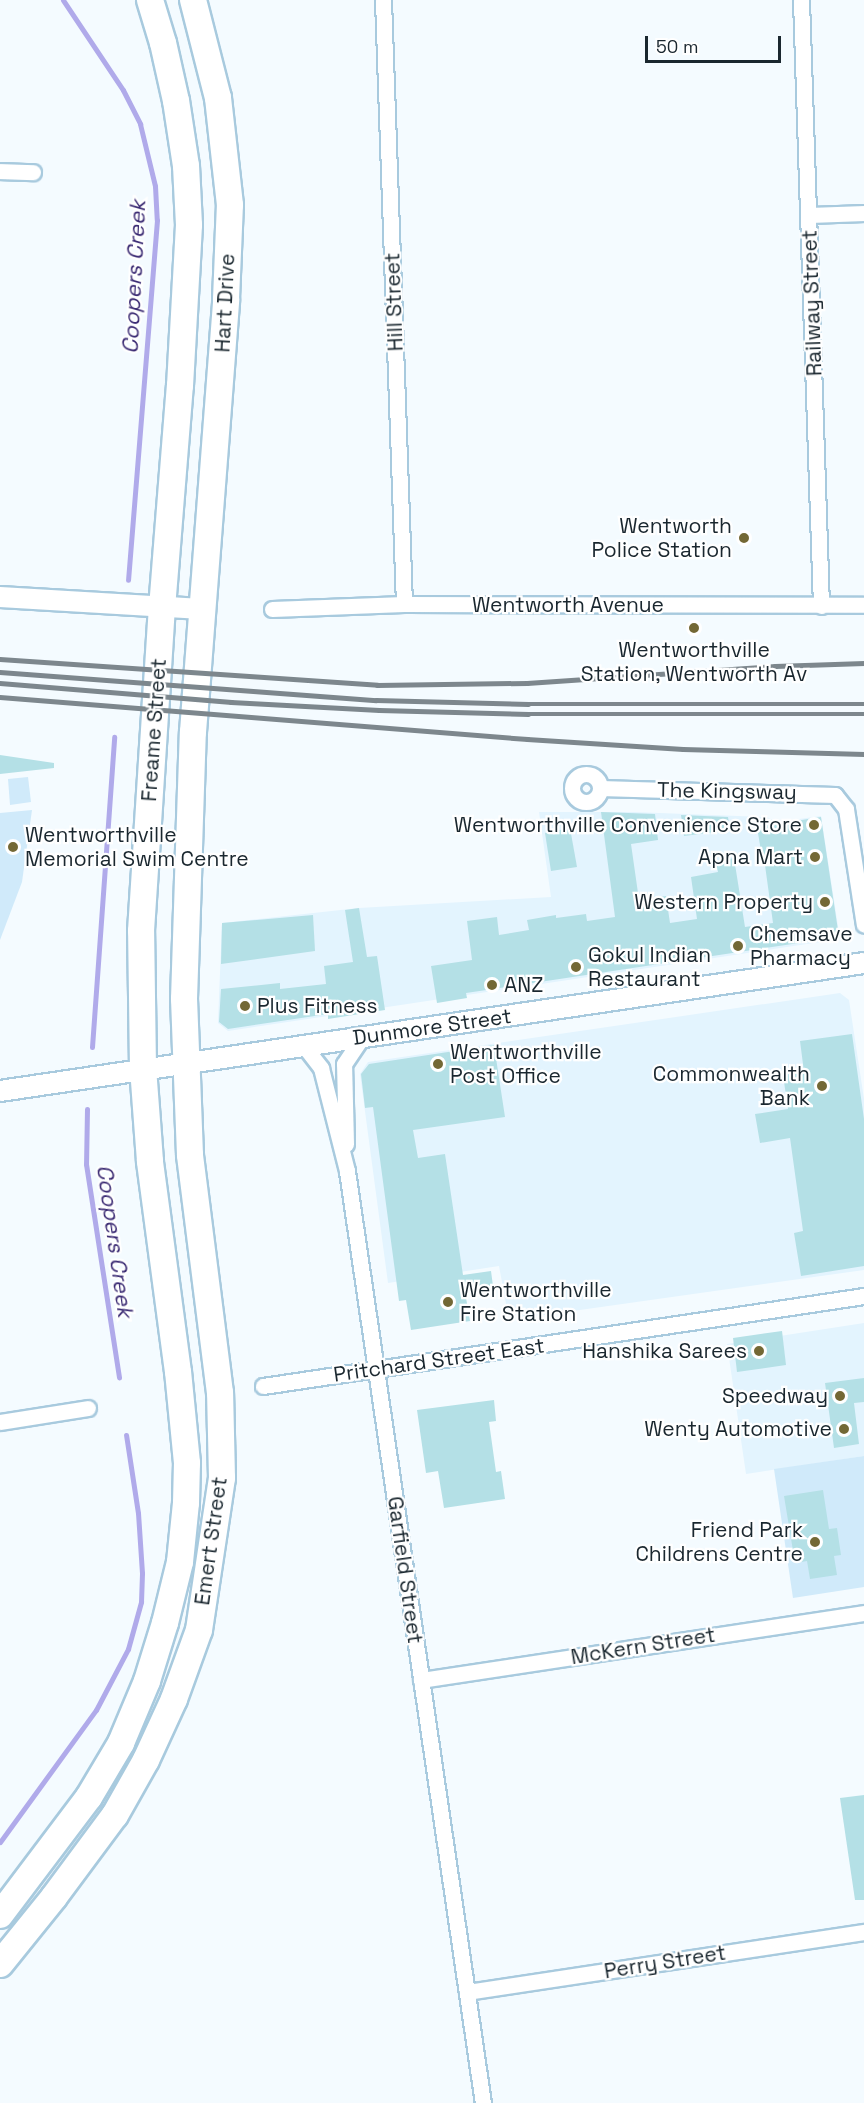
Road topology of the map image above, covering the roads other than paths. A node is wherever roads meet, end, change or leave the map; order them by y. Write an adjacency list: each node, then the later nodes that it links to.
1 (150, 0): 13 (highway, Hart Drive)
2 (193, 0): 14 (highway, Hart Drive)
3 (383, 0): 10 (street, Hill Street)
4 (801, 0): 8 (street, Railway Street)
5 (0, 171): 6 (street)
6 (33, 172)
7 (864, 213): 8 (street)
8 (810, 215): 12 (street, Railway Street)
9 (0, 597): 13 (street)
10 (404, 604): 12 (street, Wentworth Avenue); 15 (street, Wentworth Avenue)
11 (864, 605): 12 (street, Wentworth Avenue)
12 (821, 606)
13 (162, 608): 14 (street); 22 (highway, Freame Street)
14 (202, 609): 21 (highway, Freame Street)
15 (272, 609)
16 (600, 788): 17 (street, The Kingsway)
17 (864, 924)
18 (864, 963): 19 (street, Dunmore Street)
19 (363, 1036): 20 (street, Dunmore Street); 24 (street)
20 (304, 1046): 21 (street, Dunmore Street); 24 (street, Garfield Street)
21 (186, 1063): 22 (street, Dunmore Street); 34 (highway, Emert Street)
22 (143, 1068): 23 (street, Dunmore Street); 32 (highway, Emert Street)
23 (0, 1091)
24 (347, 1171): 26 (street, Garfield Street)
25 (864, 1296): 26 (street, Pritchard Street East)
26 (376, 1369): 27 (street, Pritchard Street East); 31 (street, Garfield Street)
27 (262, 1386)
28 (88, 1408): 29 (street)
29 (0, 1422)
30 (864, 1613): 31 (street, McKern Street)
31 (422, 1680): 35 (street, Garfield Street)
32 (0, 1915)
33 (864, 1932): 35 (street, Perry Street)
34 (0, 1964)
35 (467, 1992): 36 (street, Garfield Street)
36 (483, 2103)

